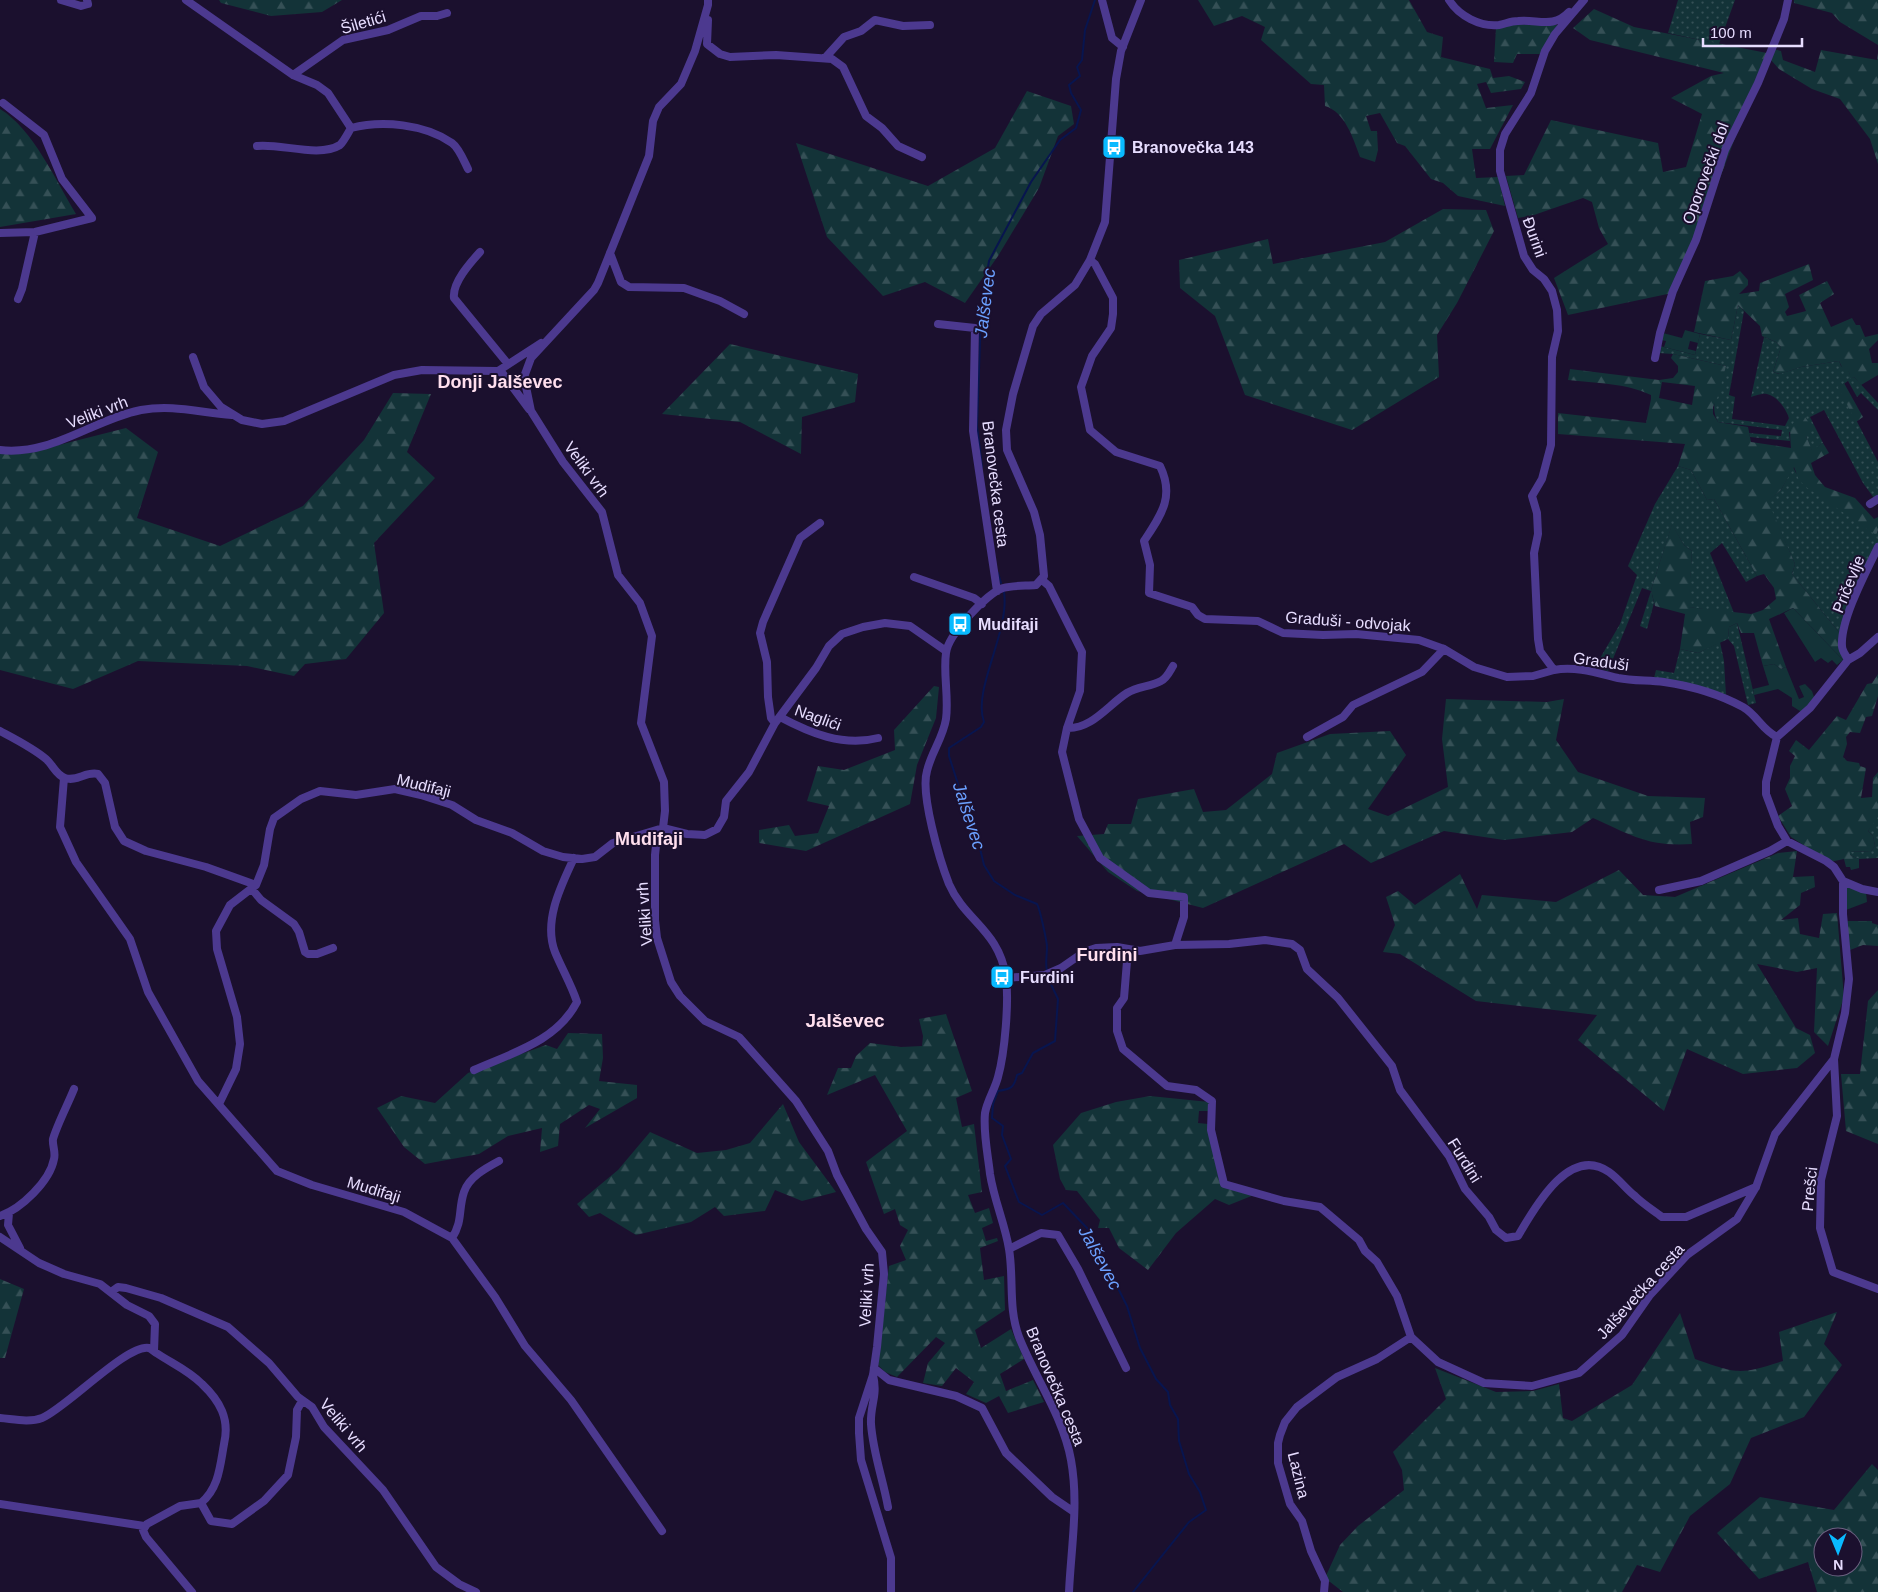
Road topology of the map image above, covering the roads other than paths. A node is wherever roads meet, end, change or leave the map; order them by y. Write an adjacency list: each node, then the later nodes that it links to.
1 (62, 0): 2 (street)
2 (87, 0)
3 (186, 0): 15 (street)
4 (1102, 0): 13 (street)
5 (1141, 0): 13 (street, Branovečka cesta)
6 (1449, 0): 7 (street)
7 (1578, 0)
8 (1584, 0): 37 (street, Đurini)
9 (1788, 0): 31 (street, Oporovečki dol)
10 (708, 3): 14 (street); 24 (street, Veliki vrh)
11 (447, 13): 15 (street, Šiletići)
12 (930, 25): 14 (street)
13 (1123, 47): 25 (street, Branovečka cesta)
14 (825, 58): 19 (street)
15 (293, 75): 17 (street)
16 (3, 104): 21 (street)
17 (351, 128): 18 (street); 20 (street)
18 (257, 146)
19 (922, 157)
20 (468, 169)
21 (36, 232): 22 (street); 26 (street)
22 (0, 233)
23 (480, 252): 32 (street)
24 (610, 253): 27 (street); 29 (street, Veliki vrh)
25 (1090, 260): 43 (street, Branovečka cesta); 47 (street, Graduši - odvojak)
26 (18, 299)
27 (744, 314)
28 (938, 324): 44 (street, Branovečka cesta)
29 (552, 336): 32 (street, Veliki vrh); 34 (street, Veliki vrh)
30 (193, 357): 35 (street, Veliki vrh)
31 (1655, 358)
32 (508, 364): 33 (street, Veliki vrh)
33 (498, 371): 34 (street, Veliki vrh); 35 (street, Veliki vrh)
34 (531, 412): 59 (street, Veliki vrh)
35 (235, 416): 36 (street, Veliki vrh)
36 (0, 450)
37 (1532, 496): 51 (street, Graduši)
38 (1878, 499): 39 (street)
39 (1870, 504)
40 (820, 523): 52 (street)
41 (1878, 547): 49 (street, Pričevlje)
42 (914, 577): 45 (street)
43 (1042, 580): 44 (street); 53 (street)
44 (1001, 589): 45 (street, Branovečka cesta)
45 (982, 604): 48 (street, Branovečka cesta)
46 (1878, 637): 49 (street)
47 (1444, 649): 51 (street, Graduši - odvojak); 55 (street)
48 (946, 651): 52 (street); 69 (street, Branovečka cesta)
49 (1848, 660): 56 (street)
50 (1173, 666): 53 (street)
51 (1554, 670): 56 (street, Graduši)
52 (778, 720): 57 (street, Naglići); 59 (street)
53 (1067, 728): 66 (street)
54 (0, 731): 58 (street)
55 (1307, 737)
56 (1777, 737): 60 (street)
57 (878, 738)
58 (64, 778): 63 (street); 73 (street, Mudifaji)
59 (663, 828): 61 (street, Mudifaji); 87 (street, Veliki vrh)
60 (1787, 840): 62 (street); 64 (street)
61 (574, 858): 63 (street, Mudifaji); 71 (street)
62 (1843, 881): 65 (street); 70 (street, Jalševečka cesta)
63 (253, 886): 67 (street); 73 (street)
64 (1659, 890)
65 (1878, 892)
66 (1174, 945): 68 (street, Furdini); 75 (street, Furdini)
67 (333, 948)
68 (1128, 949): 69 (street, Furdini); 84 (street, Jalševečka cesta)
69 (1006, 978): 81 (street, Branovečka cesta)
70 (1834, 1059): 75 (street, Jalševečka cesta); 82 (street, Prešci)
71 (474, 1070)
72 (74, 1089): 76 (street)
73 (219, 1104): 79 (street, Mudifaji)
74 (499, 1161): 79 (street)
75 (1756, 1188): 84 (street, Jalševečka cesta)
76 (9, 1213): 77 (street); 80 (street)
77 (0, 1216)
78 (0, 1237): 80 (street)
79 (452, 1238): 95 (street)
80 (20, 1249): 83 (street)
81 (1009, 1249): 86 (street); 93 (street, Branovečka cesta)
82 (1878, 1289)
83 (112, 1292): 85 (street); 88 (street, Veliki vrh)
84 (1411, 1337): 100 (street, Lazina)
85 (154, 1351): 89 (street); 90 (street)
86 (1126, 1368)
87 (874, 1371): 92 (street, Veliki vrh); 93 (street); 98 (street, Veliki vrh)
88 (302, 1401): 90 (street); 97 (street, Veliki vrh)
89 (0, 1418)
90 (201, 1503): 94 (street)
91 (0, 1504): 94 (street)
92 (888, 1507)
93 (1074, 1512): 99 (street, Branovečka cesta)
94 (144, 1526): 96 (street)
95 (662, 1531)
96 (192, 1592)
97 (476, 1592)
98 (891, 1592)
99 (1069, 1592)
100 (1324, 1592)

